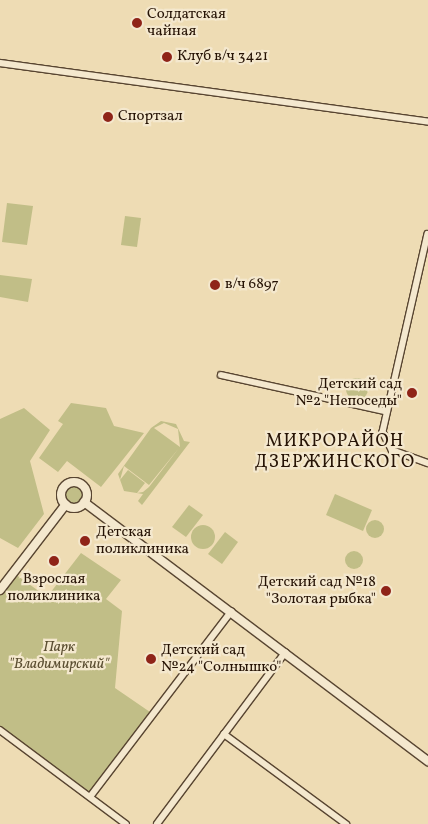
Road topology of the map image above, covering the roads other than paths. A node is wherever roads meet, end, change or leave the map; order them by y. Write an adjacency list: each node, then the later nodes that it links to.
1 (0, 63): 2 (street)
2 (428, 122)
3 (428, 234): 5 (street)
4 (221, 375): 5 (street)
5 (385, 411): 6 (street)
6 (428, 463)
7 (84, 502): 8 (street); 8 (street); 10 (street)
8 (66, 504): 9 (street)
9 (0, 590)
10 (231, 612): 11 (street); 15 (street)
11 (285, 653): 13 (street); 14 (street)
12 (0, 730): 15 (street)
13 (224, 734): 17 (street); 18 (street)
14 (428, 762)
15 (90, 797): 16 (street)
16 (126, 824)
17 (157, 824)
18 (346, 824)

